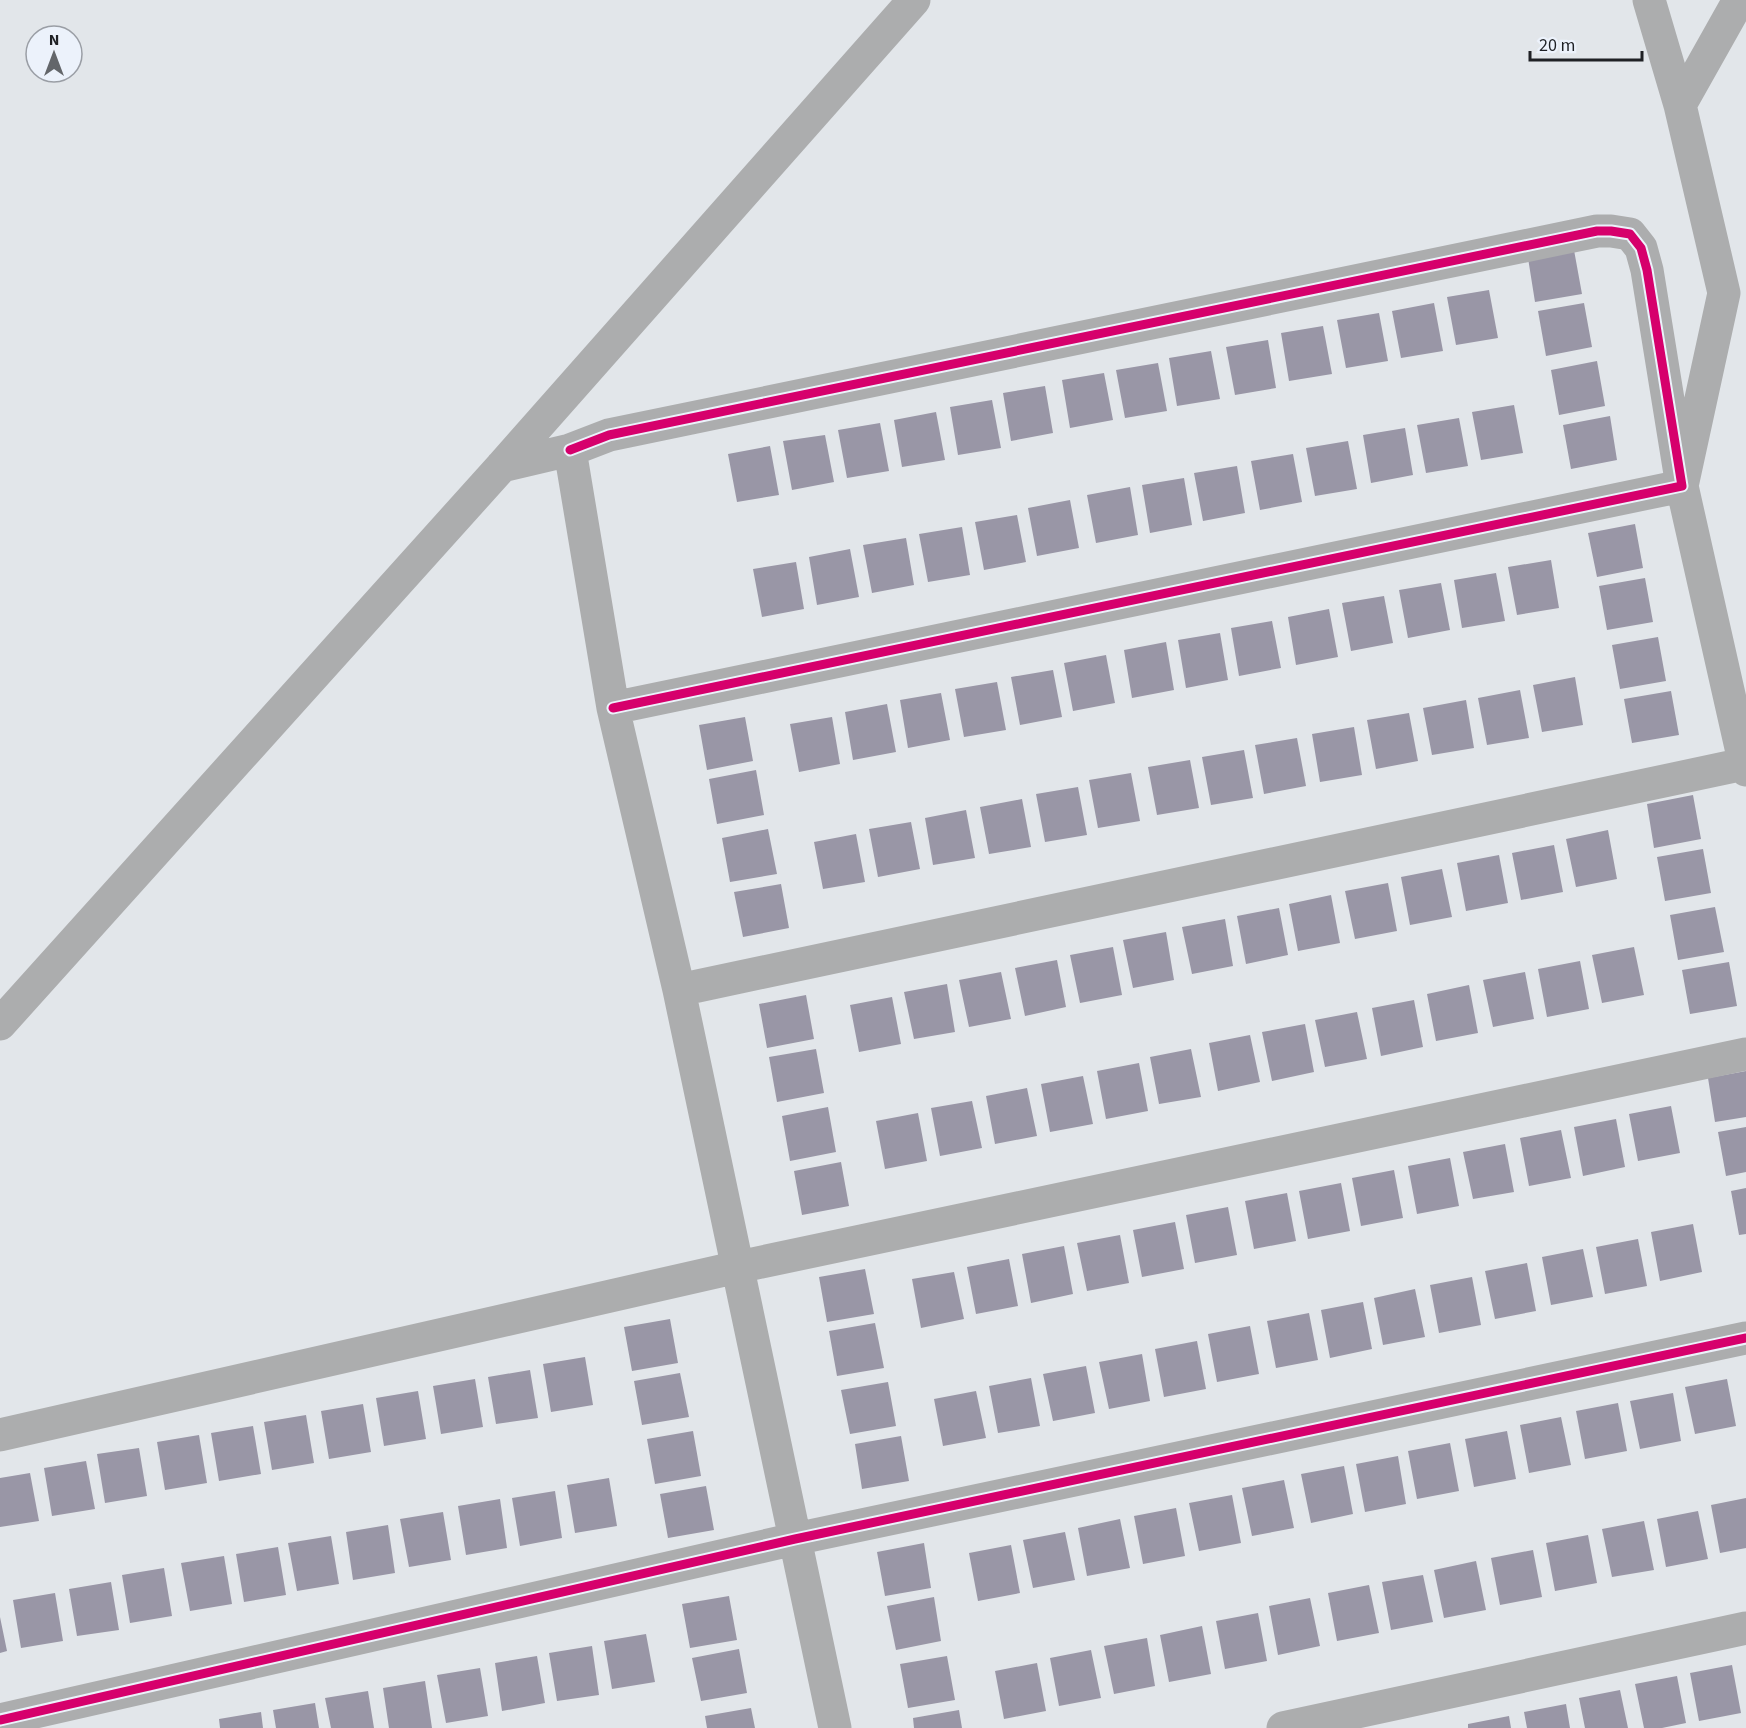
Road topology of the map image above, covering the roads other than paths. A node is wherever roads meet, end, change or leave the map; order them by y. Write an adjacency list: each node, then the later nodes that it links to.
1 (914, 0): 6 (street)
2 (1649, 0): 4 (street)
3 (1739, 0): 4 (street)
4 (1680, 105): 7 (street)
5 (570, 450): 6 (street); 7 (street); 8 (street)
6 (502, 466): 11 (street)
7 (1682, 486): 8 (street); 9 (street)
8 (613, 708): 10 (street)
9 (1745, 767): 10 (street)
10 (679, 990): 13 (street)
11 (0, 1024)
12 (1746, 1054): 13 (street)
13 (738, 1267): 15 (street); 16 (street)
14 (1746, 1338): 16 (street)
15 (0, 1435)
16 (795, 1539): 18 (street); 19 (street)
17 (1746, 1628): 20 (street)
18 (0, 1720)
19 (835, 1728)
20 (1283, 1728)

